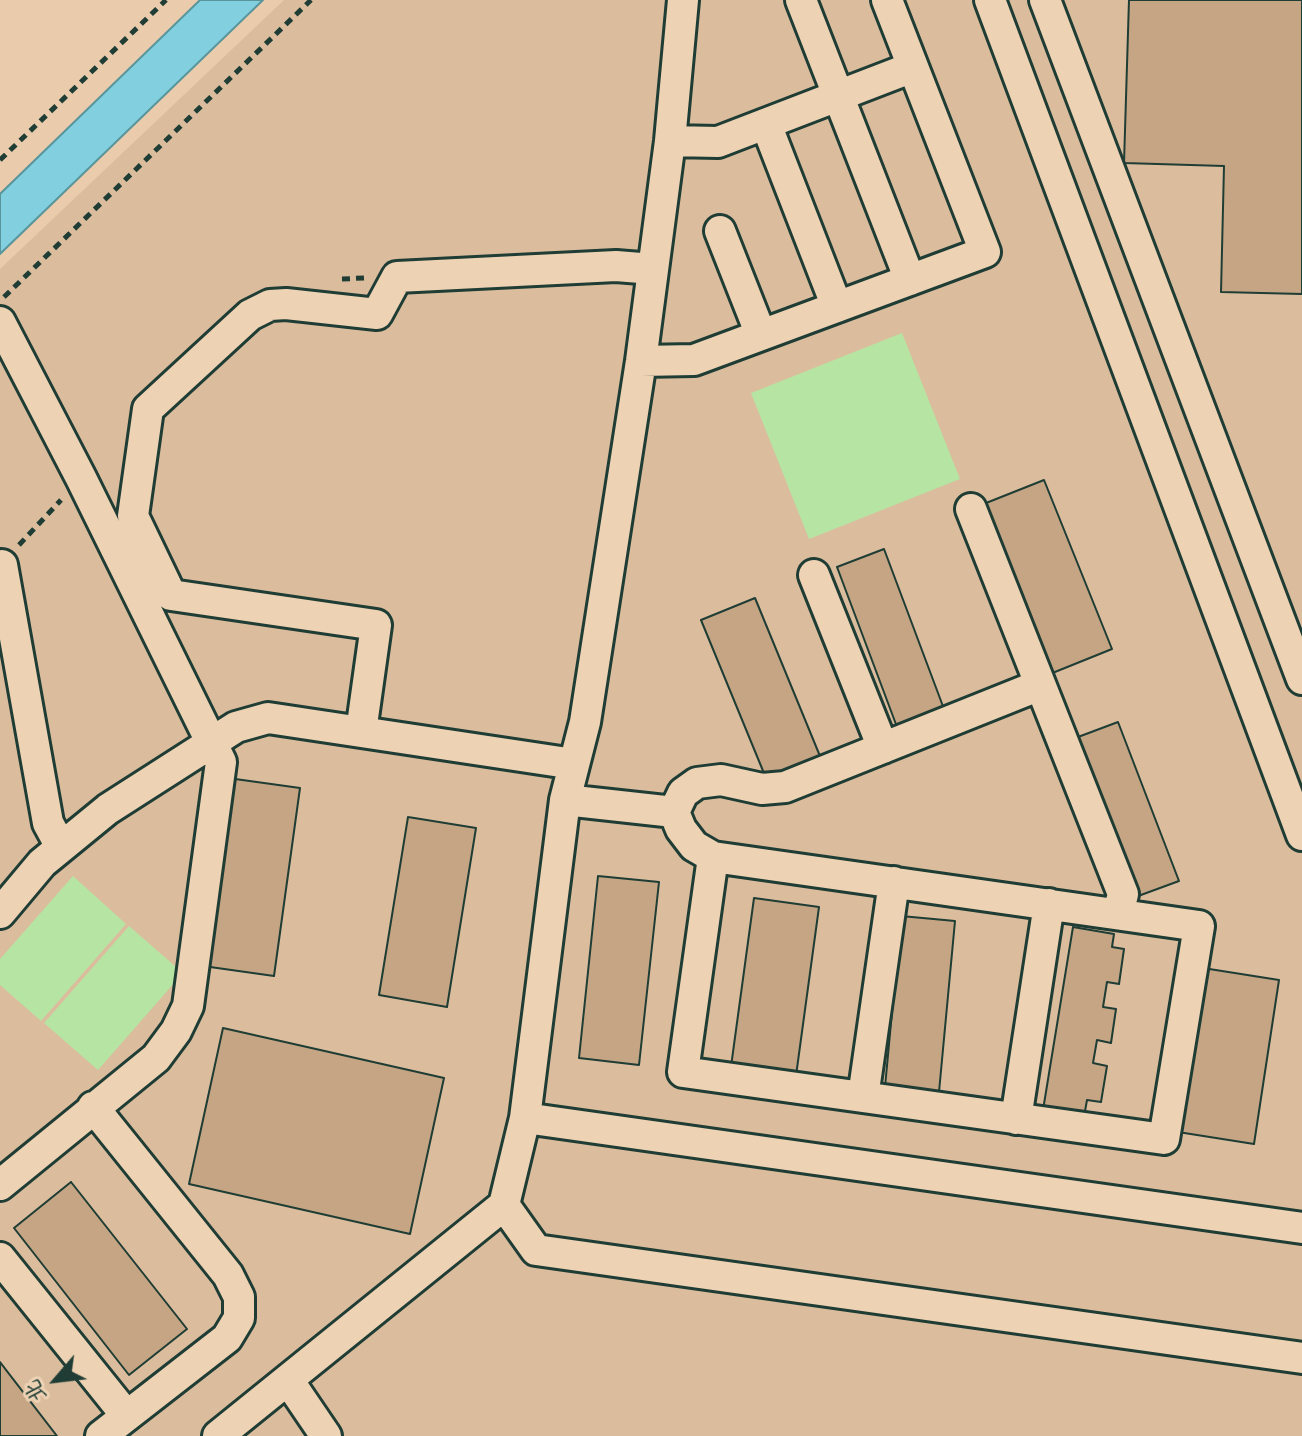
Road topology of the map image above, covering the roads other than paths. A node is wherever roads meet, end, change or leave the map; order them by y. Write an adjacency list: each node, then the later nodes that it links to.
1 (683, 0): 9 (street)
2 (801, 0): 7 (street)
3 (887, 0): 6 (street)
4 (990, 0): 28 (street)
5 (1045, 0): 20 (street)
6 (913, 67): 7 (street); 12 (street)
7 (839, 96): 8 (street); 12 (street)
8 (766, 124): 9 (street); 13 (street)
9 (670, 141): 11 (street)
10 (720, 231): 15 (street)
11 (653, 269): 16 (street); 22 (street)
12 (910, 280): 13 (street)
13 (837, 307): 15 (street)
14 (0, 322): 23 (street)
15 (761, 335): 16 (street)
16 (641, 361): 25 (street)
17 (971, 509): 21 (street)
18 (2, 565): 29 (street)
19 (814, 575): 24 (street)
20 (1302, 679)
21 (1040, 685): 24 (street); 34 (street)
22 (361, 732): 23 (street); 25 (street)
23 (213, 742): 29 (street); 36 (street)
24 (883, 748): 27 (street)
25 (574, 764): 26 (street)
26 (565, 800): 27 (street); 37 (street)
27 (674, 812): 30 (street)
28 (1302, 835)
29 (61, 847): 33 (street)
30 (713, 857): 31 (street); 35 (street)
31 (894, 882): 32 (street); 35 (street)
32 (1049, 904): 34 (street); 38 (street)
33 (0, 913)
34 (1118, 914): 38 (street)
35 (863, 1097): 38 (street)
36 (93, 1107): 39 (street); 45 (street)
37 (525, 1118): 40 (street); 41 (street)
38 (1016, 1119)
39 (0, 1185)
40 (504, 1205): 43 (street); 44 (street)
41 (1302, 1228)
42 (0, 1258): 45 (street)
43 (1302, 1358)
44 (288, 1380): 47 (street); 48 (street)
45 (126, 1415): 46 (street)
46 (101, 1436)
47 (218, 1436)
48 (326, 1436)

